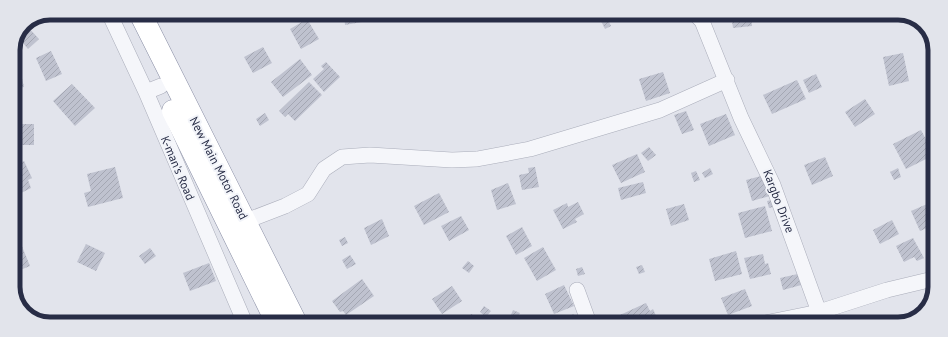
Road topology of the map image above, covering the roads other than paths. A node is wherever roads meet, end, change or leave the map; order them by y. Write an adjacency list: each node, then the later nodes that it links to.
1 (113, 20): 6 (street, K-man's Road)
2 (128, 20): 6 (highway, New Main Motor Road)
3 (143, 20): 7 (highway, New Main Motor Road)
4 (701, 20): 5 (street, Kargbo Drive)
5 (727, 80): 7 (street); 15 (street, Kargbo Drive)
6 (153, 89): 7 (highway, New Main Motor Road); 8 (street, K-man's Road)
7 (237, 223): 8 (street); 12 (highway, New Main Motor Road); 13 (highway, New Main Motor Road)
8 (206, 232): 11 (street, K-man's Road)
9 (928, 280): 16 (street)
10 (576, 290): 14 (street)
11 (243, 317)
12 (275, 317)
13 (292, 317)
14 (587, 317)
15 (823, 317)
16 (825, 317)

